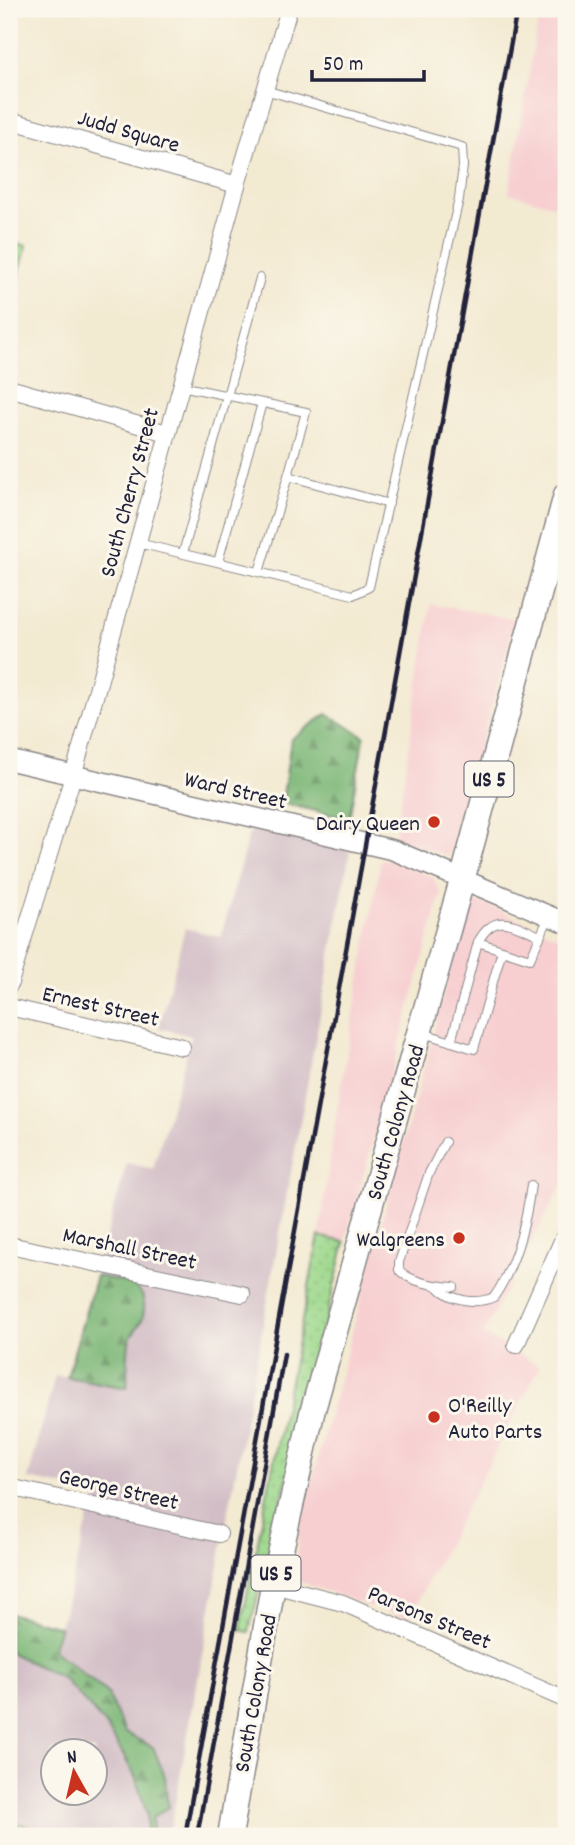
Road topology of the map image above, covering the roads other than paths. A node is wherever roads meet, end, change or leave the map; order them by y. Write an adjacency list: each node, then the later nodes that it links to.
1 (289, 9): 2 (street, South Cherry Street)
2 (265, 90): 4 (street, South Cherry Street); 13 (lane)
3 (9, 120): 4 (street, Judd Square)
4 (237, 185): 6 (street, South Cherry Street)
5 (260, 278): 8 (lane)
6 (181, 386): 8 (lane); 10 (street, South Cherry Street)
7 (9, 388): 10 (street)
8 (226, 395): 9 (lane); 15 (lane)
9 (262, 403): 11 (lane); 16 (lane)
10 (167, 433): 14 (street, South Cherry Street)
11 (288, 476): 13 (lane); 17 (lane)
12 (566, 495): 20 (main road, South Colony Road / US 5)
13 (389, 504): 17 (lane)
14 (138, 543): 15 (lane); 19 (street, South Cherry Street)
15 (183, 554): 16 (lane)
16 (218, 562): 17 (lane)
17 (259, 572)
18 (9, 760): 19 (street, Ward Street)
19 (73, 776): 20 (street, Ward Street); 25 (street, South Cherry Street)
20 (463, 877): 21 (street, Ward Street); 27 (main road, South Colony Road / US 5)
21 (558, 919): 22 (lane)
22 (540, 936): 23 (lane); 24 (lane)
23 (478, 942): 24 (lane); 28 (lane)
24 (502, 950): 28 (lane)
25 (9, 986)
26 (9, 1007): 29 (street, Ernest Street)
27 (420, 1032): 28 (lane); 42 (main road, South Colony Road / US 5)
28 (451, 1042)
29 (182, 1047)
30 (445, 1142): 34 (lane)
31 (531, 1185): 38 (lane)
32 (566, 1232): 39 (street)
33 (9, 1245): 37 (street, Marshall Street)
34 (438, 1286): 35 (lane); 38 (lane)
35 (454, 1287)
36 (471, 1293): 38 (lane)
37 (242, 1294)
38 (485, 1301)
39 (516, 1345)
40 (9, 1487): 41 (street, George Street)
41 (219, 1534)
42 (273, 1585): 43 (street, Parsons Street); 45 (main road, South Colony Road / US 5)
43 (566, 1700)
44 (566, 1831): 46 (street)
45 (230, 1836)
46 (564, 1836)

